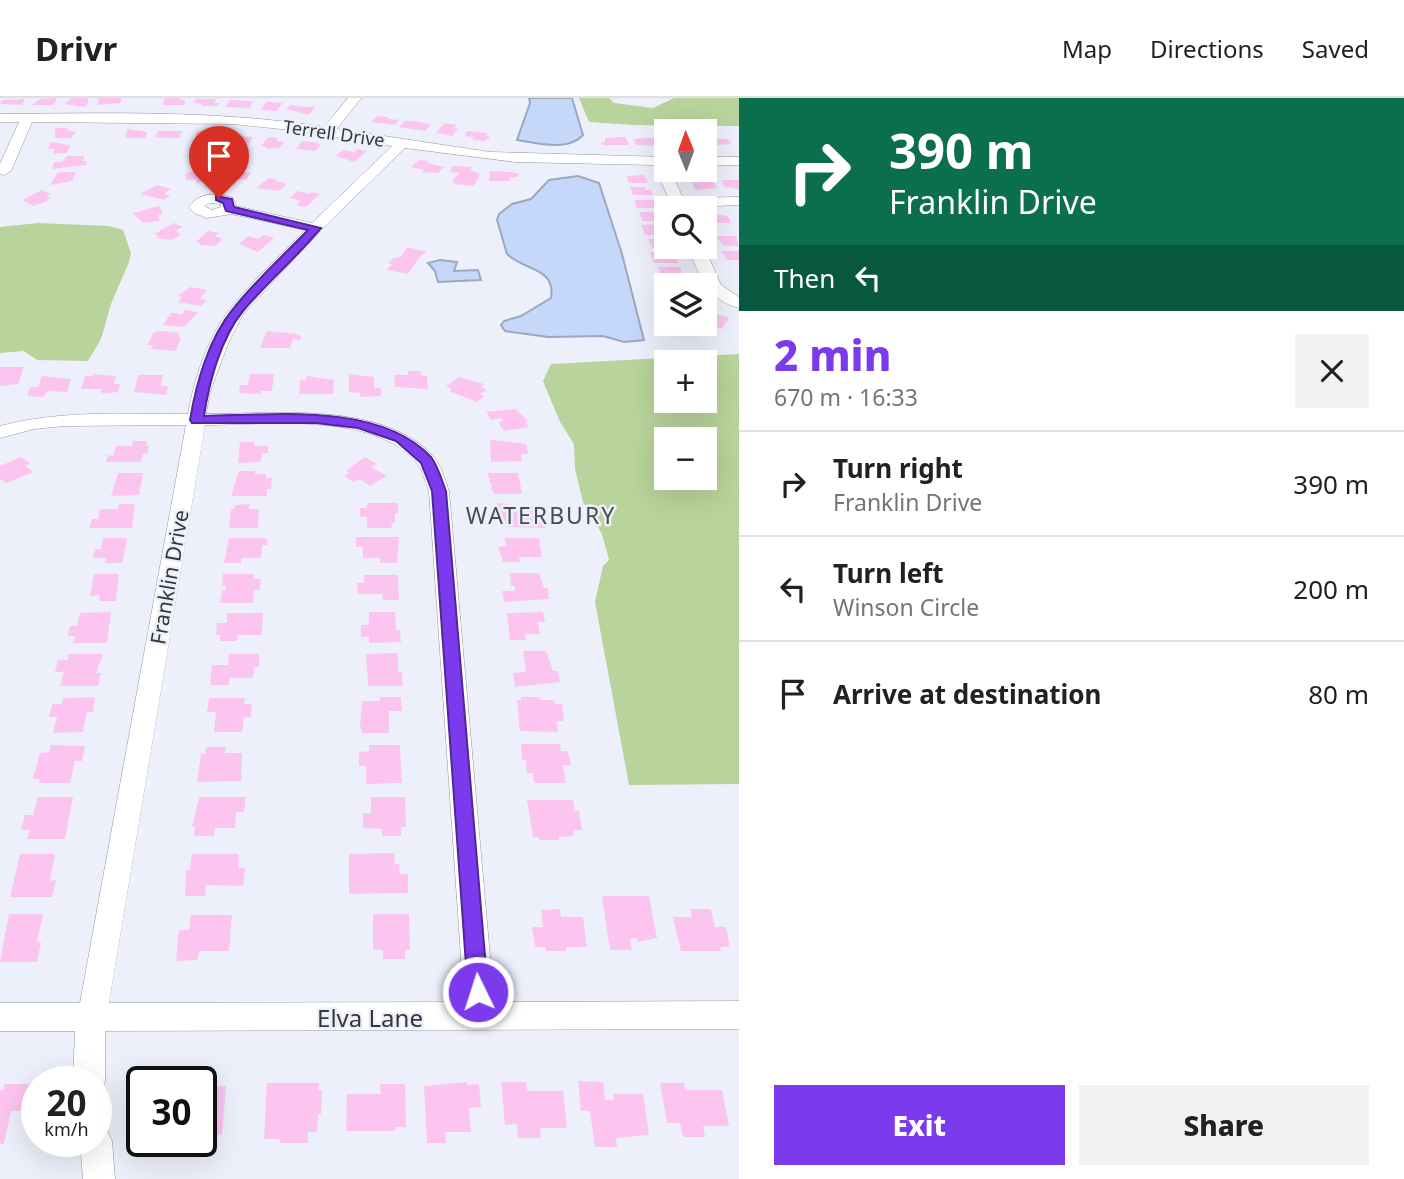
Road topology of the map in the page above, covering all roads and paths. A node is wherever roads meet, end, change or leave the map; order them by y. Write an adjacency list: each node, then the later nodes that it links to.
1 (355, 98): 4 (street)
2 (0, 118): 3 (street, Terrell Drive)
3 (27, 118): 4 (street, Terrell Drive); 9 (street)
4 (328, 131): 5 (street, Terrell Drive)
5 (403, 143): 6 (street, Terrell Drive); 13 (street, Franklin Drive)
6 (654, 161)
7 (718, 161): 8 (street)
8 (739, 161)
9 (1, 176)
10 (739, 201): 11 (street)
11 (717, 202)
12 (229, 209): 13 (street)
13 (315, 228): 16 (street, Franklin Drive)
14 (701, 259): 15 (street)
15 (739, 303)
16 (197, 420): 17 (street); 20 (street, Franklin Drive); 21 (street)
17 (0, 432)
18 (739, 1015): 21 (street, Elva Lane)
19 (0, 1017): 20 (street, Elva Lane)
20 (92, 1017): 21 (street, Elva Lane); 22 (street, Franklin Drive)
21 (480, 1017)
22 (89, 1066)
23 (97, 1157): 24 (street)
24 (99, 1179)

